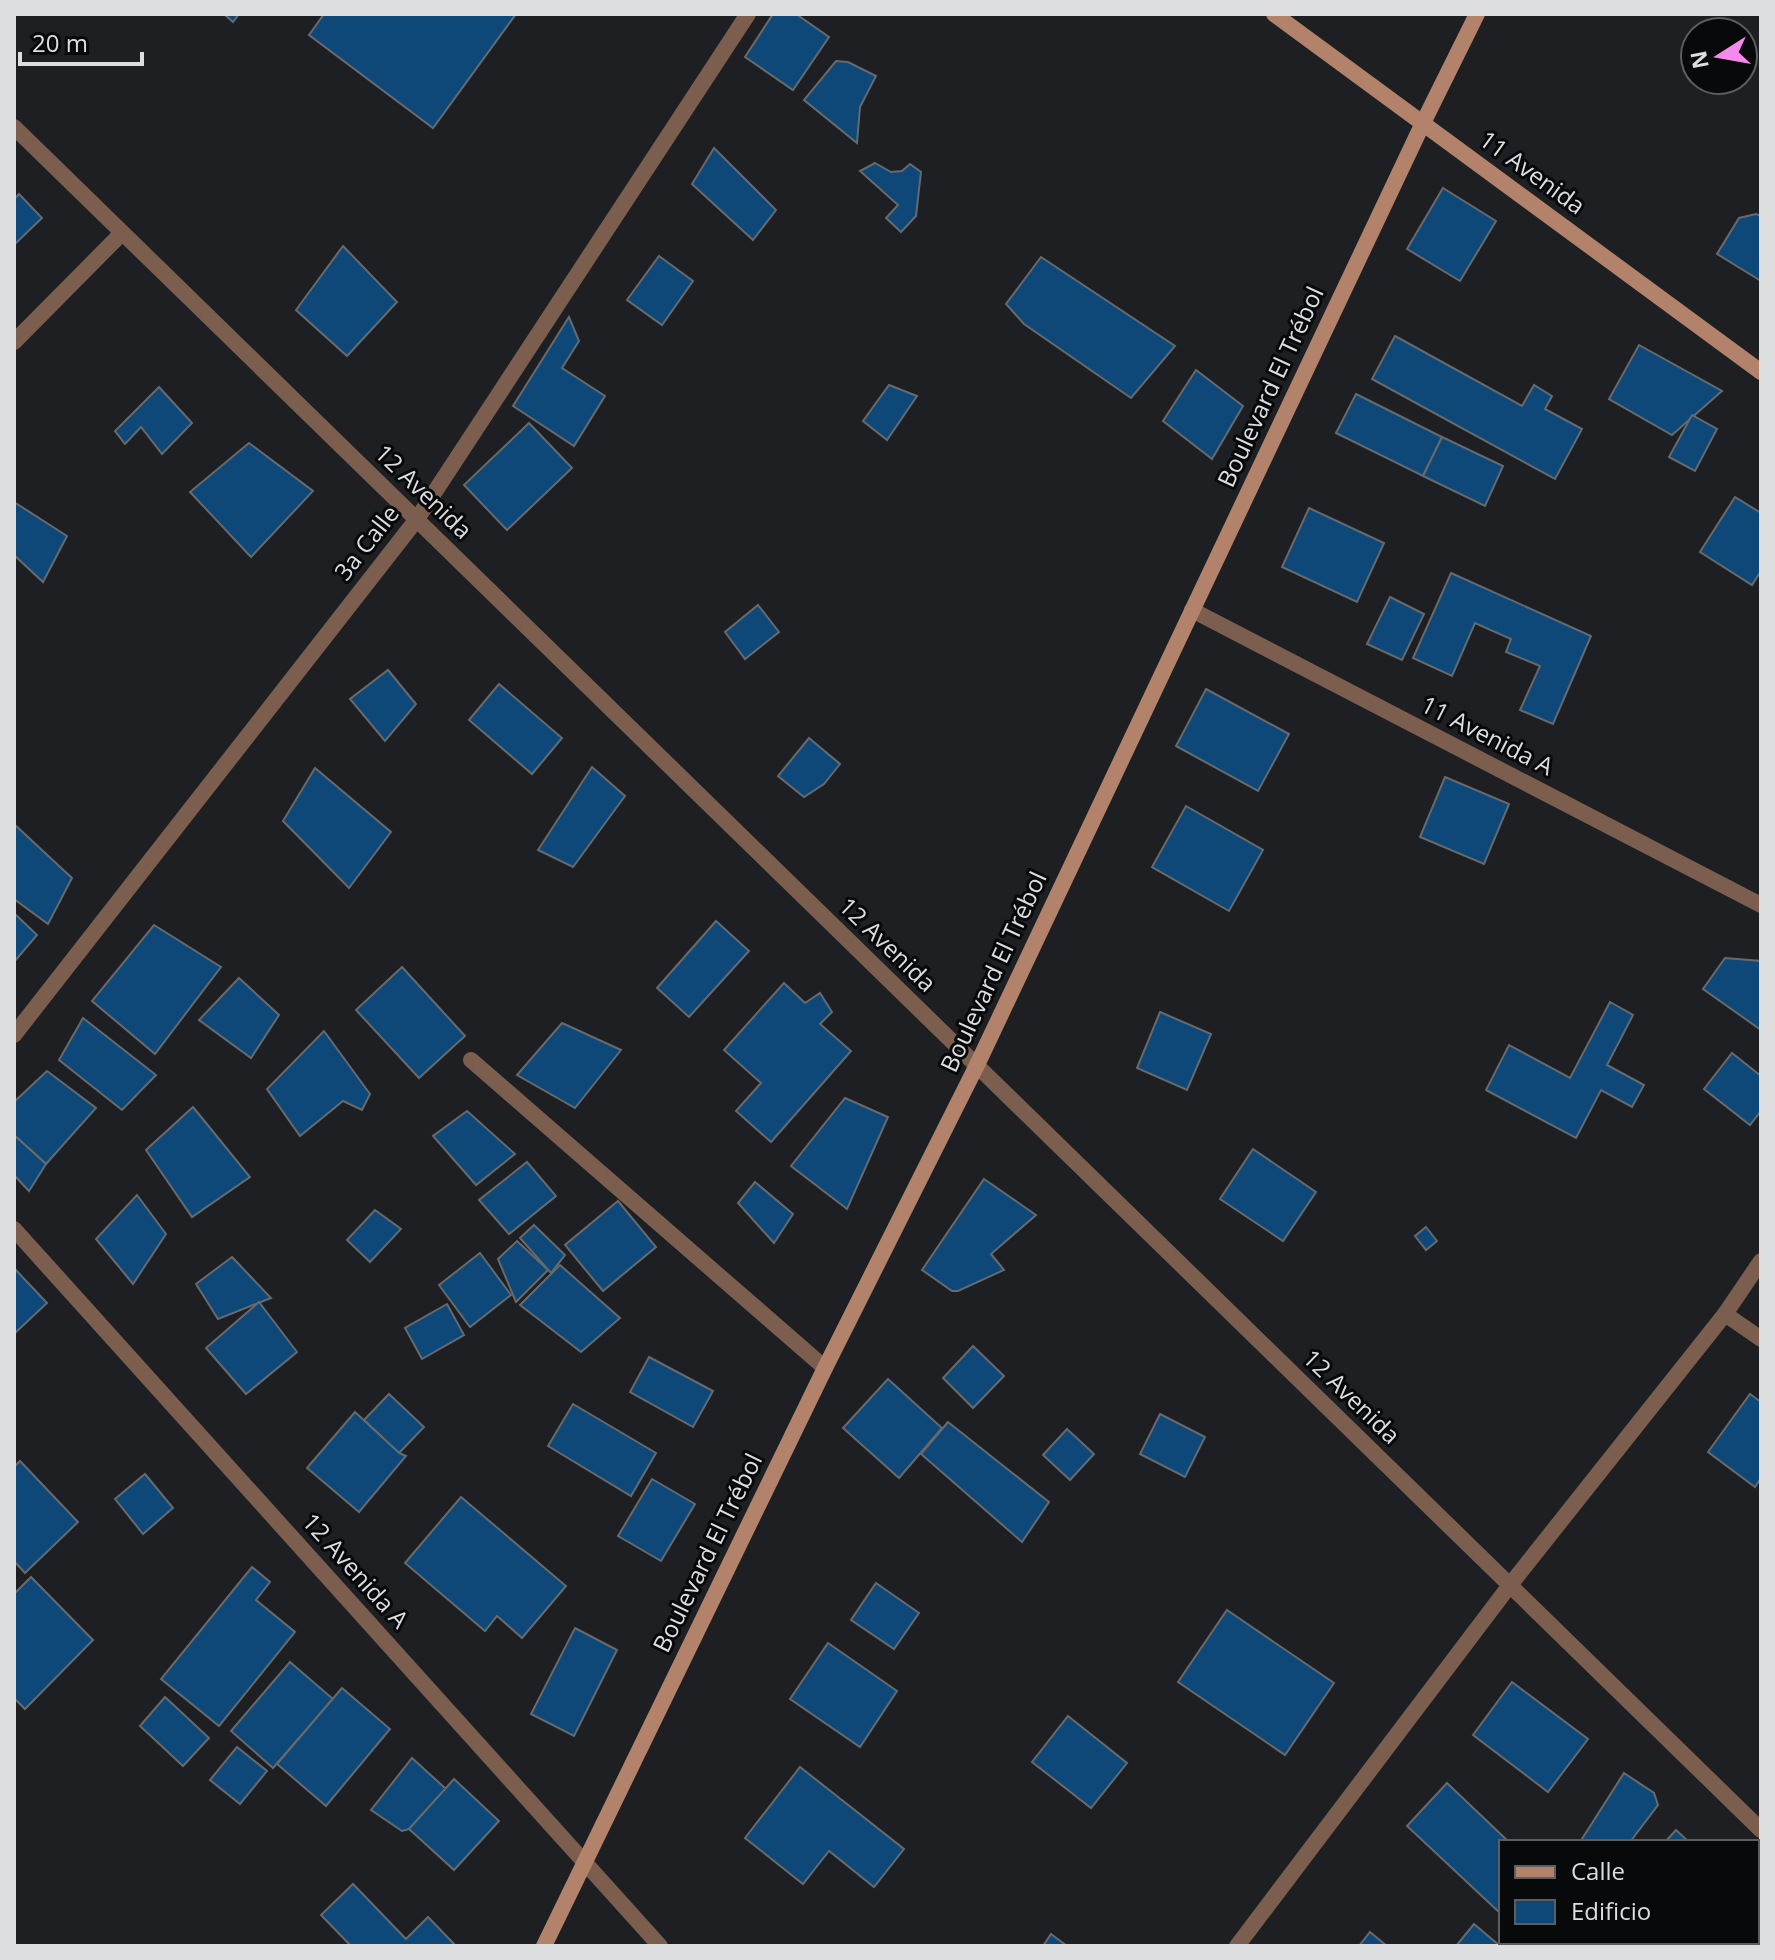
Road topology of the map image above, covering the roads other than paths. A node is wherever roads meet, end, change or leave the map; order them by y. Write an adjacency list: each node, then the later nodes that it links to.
1 (748, 14): 9 (street, 3a Calle)
2 (1274, 14): 4 (main road, 11 Avenida)
3 (1477, 14): 4 (main road, Boulevard El Trébol)
4 (1423, 123): 8 (main road, 11 Avenida); 10 (main road, Boulevard El Trébol)
5 (14, 127): 6 (street, 12 Avenida)
6 (122, 233): 7 (street); 9 (street, 12 Avenida)
7 (14, 342)
8 (1761, 372)
9 (417, 519): 12 (street, 3a Calle); 14 (street, 12 Avenida)
10 (1192, 610): 11 (street, 11 Avenida A); 14 (main road, Boulevard El Trébol)
11 (1761, 905)
12 (14, 1035)
13 (471, 1060): 19 (street)
14 (977, 1065): 19 (main road, Boulevard El Trébol); 20 (street, 12 Avenida)
15 (14, 1229): 22 (street, 12 Avenida A)
16 (1761, 1261): 17 (street)
17 (1725, 1314): 18 (street); 20 (street)
18 (1761, 1339)
19 (825, 1368): 22 (main road, Boulevard El Trébol)
20 (1510, 1585): 21 (street, 12 Avenida); 25 (street)
21 (1761, 1830)
22 (585, 1861): 23 (main road, Boulevard El Trébol); 24 (street, 12 Avenida A)
23 (544, 1946)
24 (660, 1946)
25 (1237, 1946)

